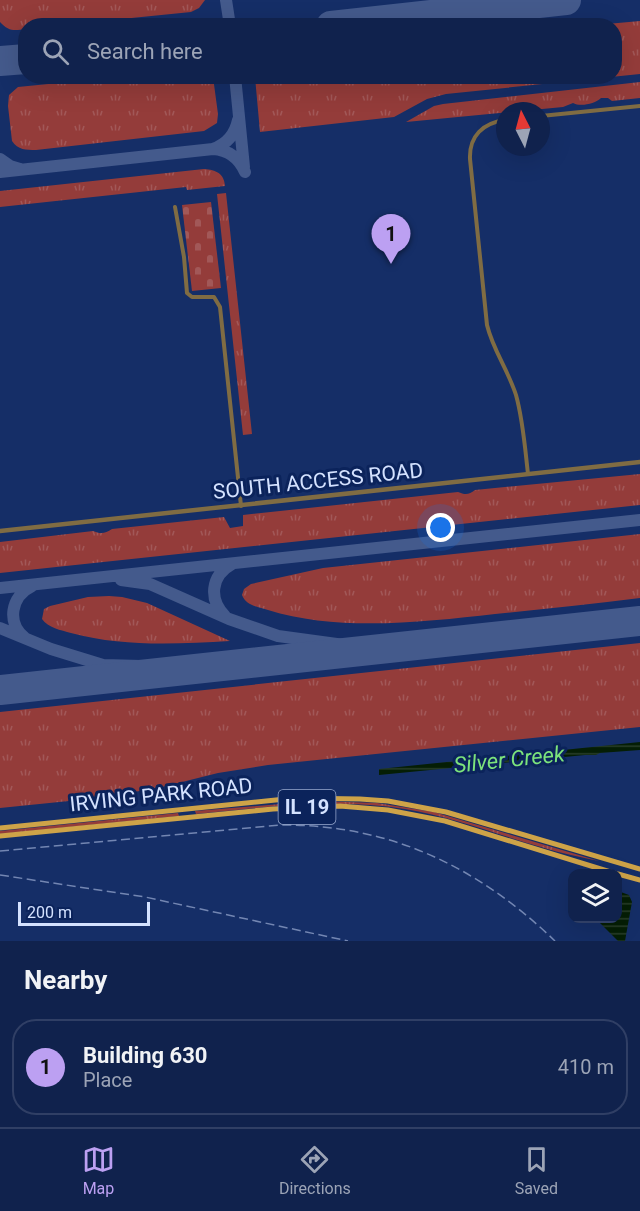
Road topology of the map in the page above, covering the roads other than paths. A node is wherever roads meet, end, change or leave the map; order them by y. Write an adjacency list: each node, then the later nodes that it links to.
1 (640, 106): 2 (street)
2 (550, 115)
3 (496, 122): 6 (street)
4 (175, 207): 7 (street)
5 (640, 462): 6 (street, SOUTH ACCESS ROAD)
6 (528, 474): 7 (street, SOUTH ACCESS ROAD)
7 (241, 506): 8 (street, SOUTH ACCESS ROAD)
8 (0, 531)
9 (0, 828): 12 (main road, IRVING PARK ROAD / IL 19)
10 (0, 836): 11 (main road, IRVING PARK ROAD / IL 19)
11 (601, 869)
12 (640, 869)
13 (622, 875): 14 (main road, IRVING PARK ROAD / IL 19)
14 (640, 880)

